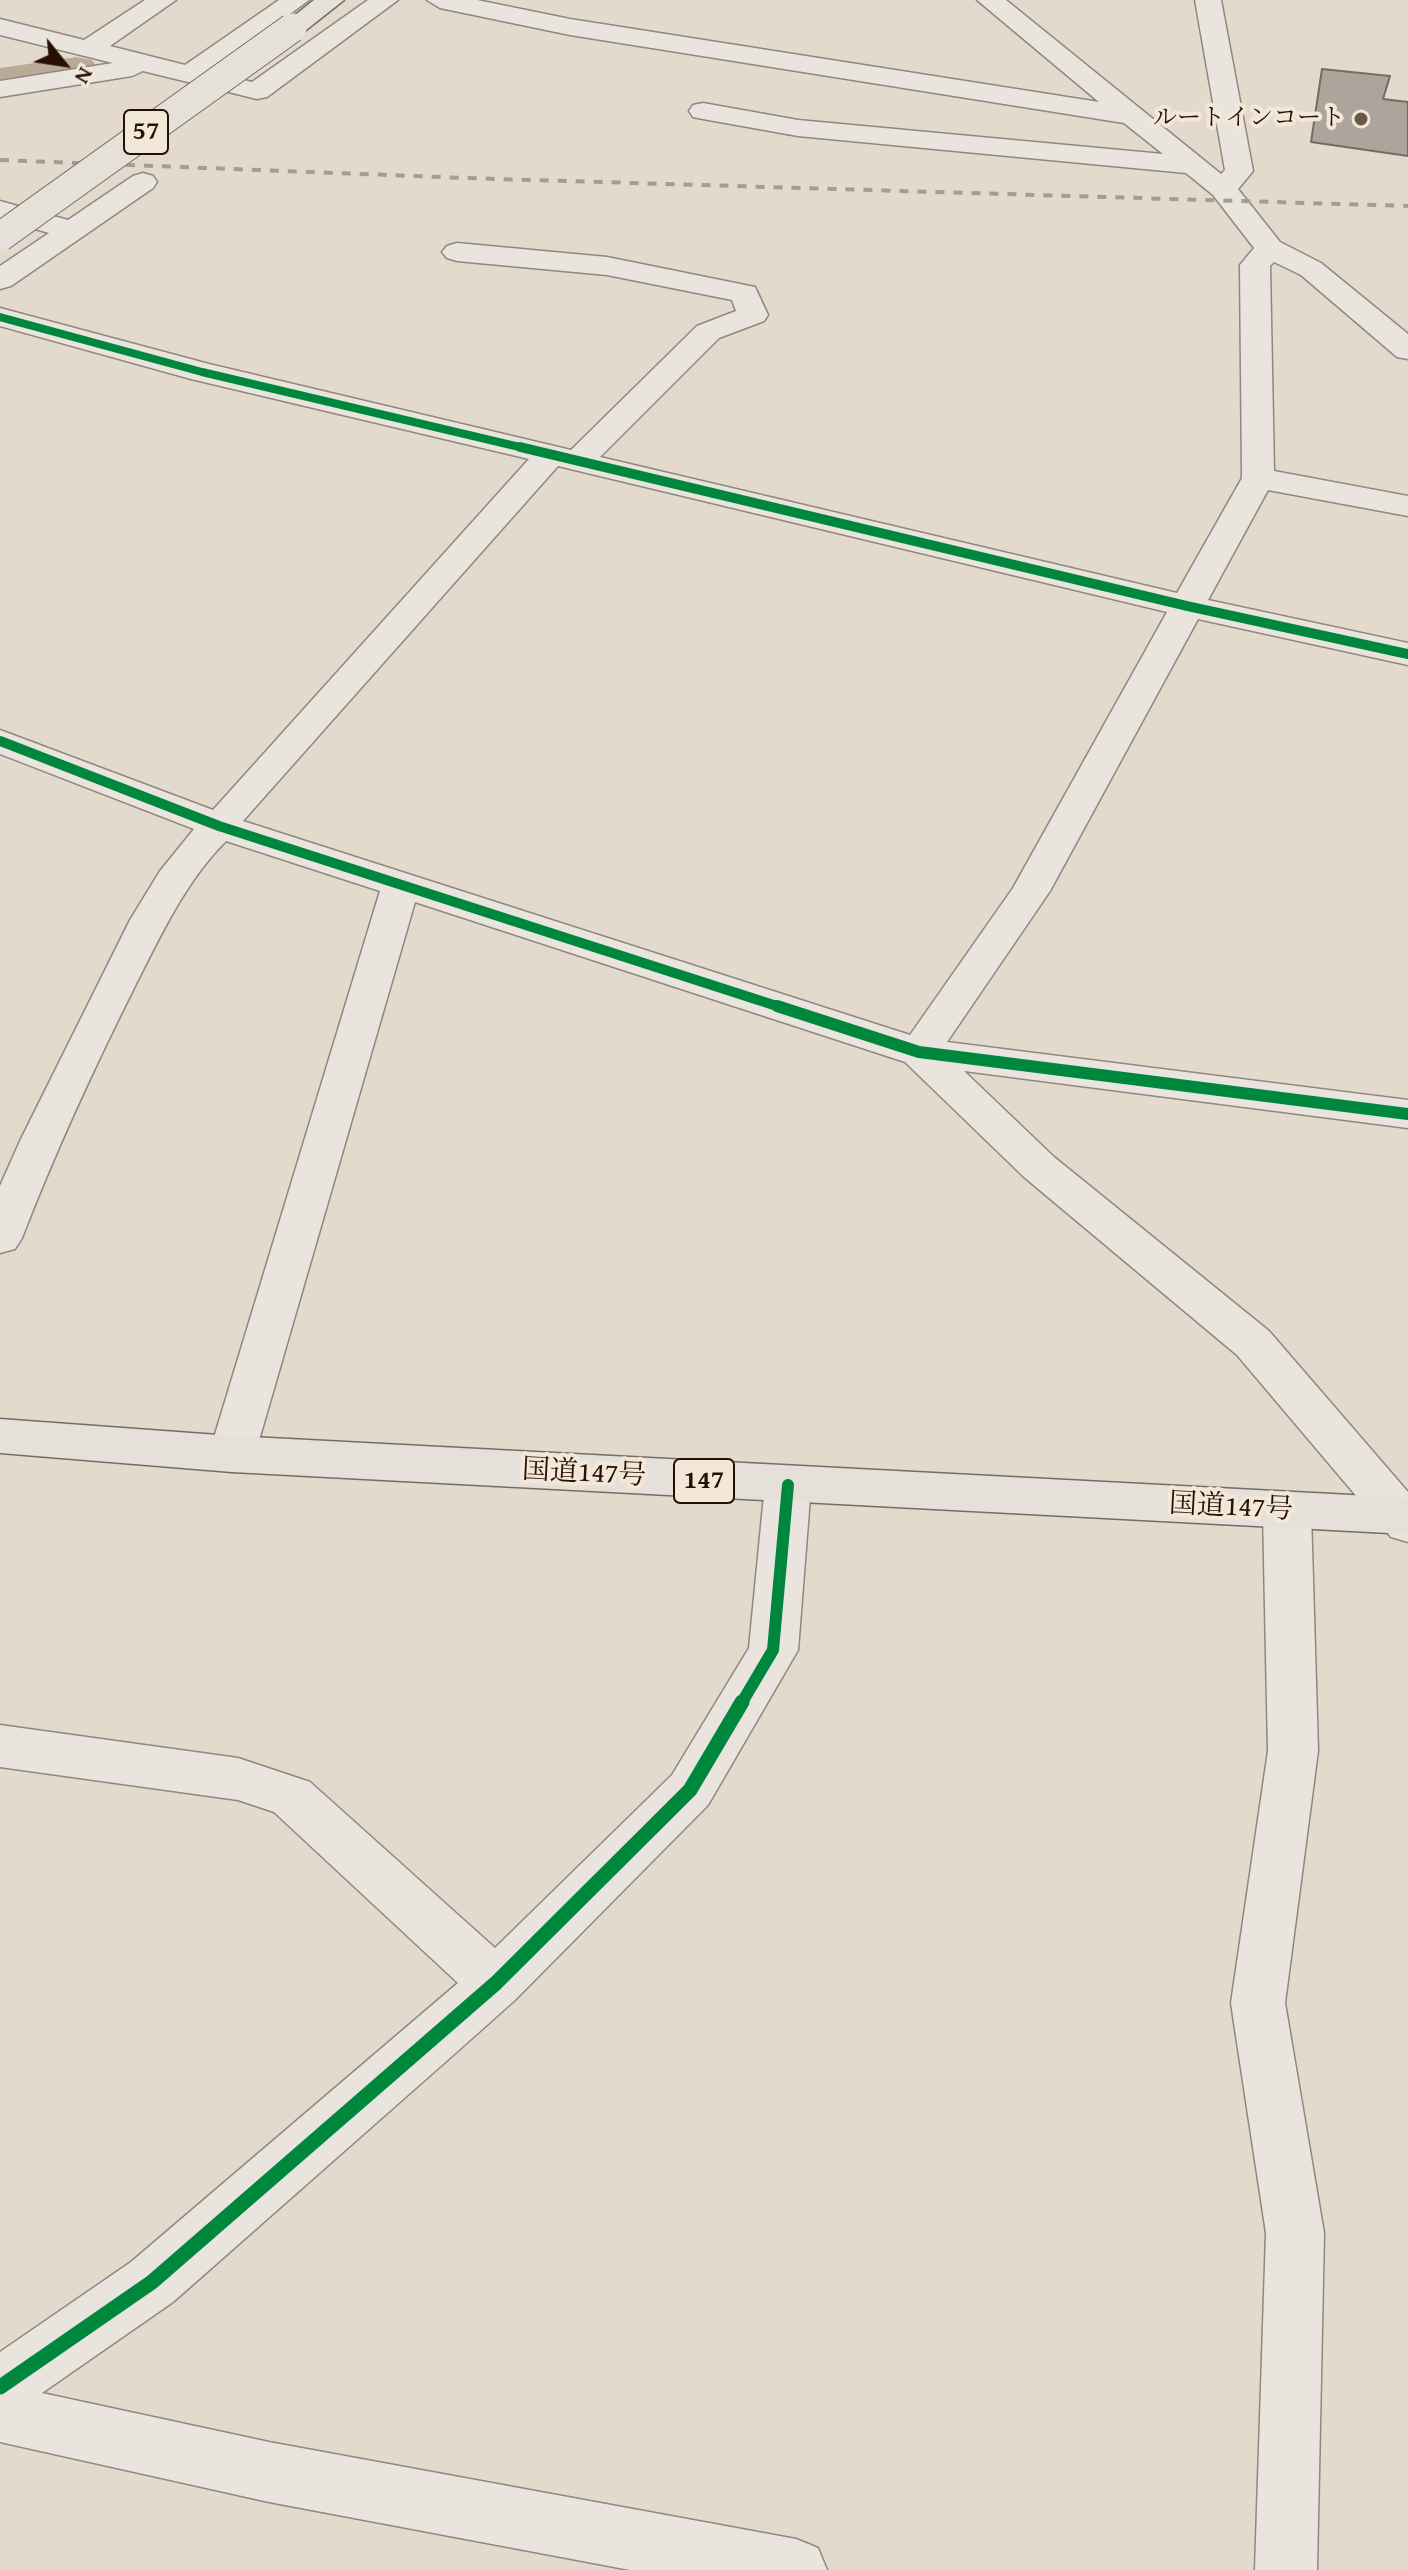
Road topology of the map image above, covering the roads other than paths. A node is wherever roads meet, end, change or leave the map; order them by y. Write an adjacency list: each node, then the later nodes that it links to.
1 (163, 0): 9 (street)
2 (331, 0): 7 (main road, 57)
3 (385, 0): 11 (street)
4 (440, 0): 14 (street)
5 (990, 0): 14 (street)
6 (1208, 0): 17 (street)
7 (294, 14): 11 (street); 20 (main road, 57, bridge)
8 (0, 27): 9 (street)
9 (88, 49): 10 (street)
10 (148, 66): 11 (street); 12 (street)
11 (189, 75)
12 (0, 89)
13 (703, 111): 15 (street)
14 (1128, 115): 15 (street)
15 (1190, 165): 17 (street)
16 (143, 182): 19 (street)
17 (1223, 189): 21 (street)
18 (0, 210): 19 (street)
19 (72, 230): 23 (street)
20 (0, 237)
21 (1270, 248): 25 (street); 27 (street)
22 (457, 252): 26 (street)
23 (0, 280)
24 (0, 317): 26 (street)
25 (1408, 350)
26 (564, 458): 29 (street); 32 (street)
27 (1258, 478): 28 (street); 29 (street)
28 (1408, 506)
29 (1187, 606): 30 (street); 34 (street)
30 (1408, 654)
31 (0, 741): 32 (street)
32 (219, 826): 33 (street); 36 (street)
33 (400, 887): 34 (street); 38 (street)
34 (919, 1052): 35 (street); 41 (street)
35 (1408, 1114)
36 (0, 1238)
37 (0, 1436): 38 (main road, 国道147号 / 147)
38 (232, 1454): 39 (main road, 国道147号 / 147)
39 (788, 1485): 40 (main road, 国道147号 / 147); 43 (street)
40 (1287, 1512): 41 (main road, 国道147号 / 147); 47 (street)
41 (1405, 1518)
42 (0, 1746): 43 (street)
43 (496, 1983): 44 (street)
44 (0, 2387)
45 (0, 2413): 46 (street)
46 (796, 2570)
47 (1286, 2570)

